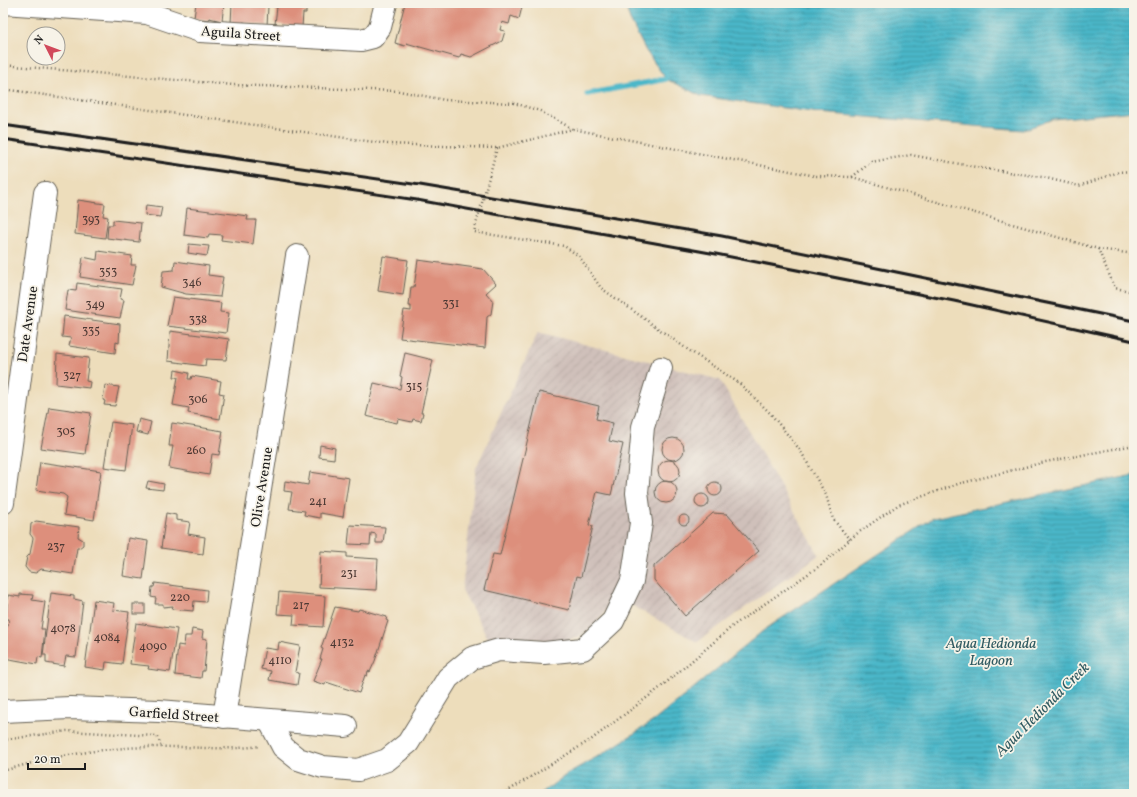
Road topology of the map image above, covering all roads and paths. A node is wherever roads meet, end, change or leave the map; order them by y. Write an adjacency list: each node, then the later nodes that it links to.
1 (3, 3): 2 (street, Aguila Street)
2 (386, 3)
3 (3, 65): 5 (path)
4 (3, 89): 6 (path)
5 (573, 129): 6 (path); 8 (path)
6 (497, 148): 17 (path)
7 (1134, 171): 8 (path)
8 (852, 177): 10 (path)
9 (45, 193): 16 (street, Date Avenue)
10 (1098, 249): 11 (path); 13 (path)
11 (1134, 254)
12 (297, 256): 19 (street, Olive Avenue)
13 (1134, 292)
14 (661, 368): 23 (street)
15 (1134, 445): 17 (path)
16 (3, 503)
17 (850, 540): 26 (path)
18 (3, 711): 19 (street, Garfield Street)
19 (224, 717): 20 (street, Garfield Street)
20 (269, 720): 21 (street, Garfield Street); 23 (street)
21 (346, 726)
22 (3, 740): 24 (path)
23 (281, 743): 24 (path)
24 (162, 747): 25 (path)
25 (3, 771)
26 (504, 794)

